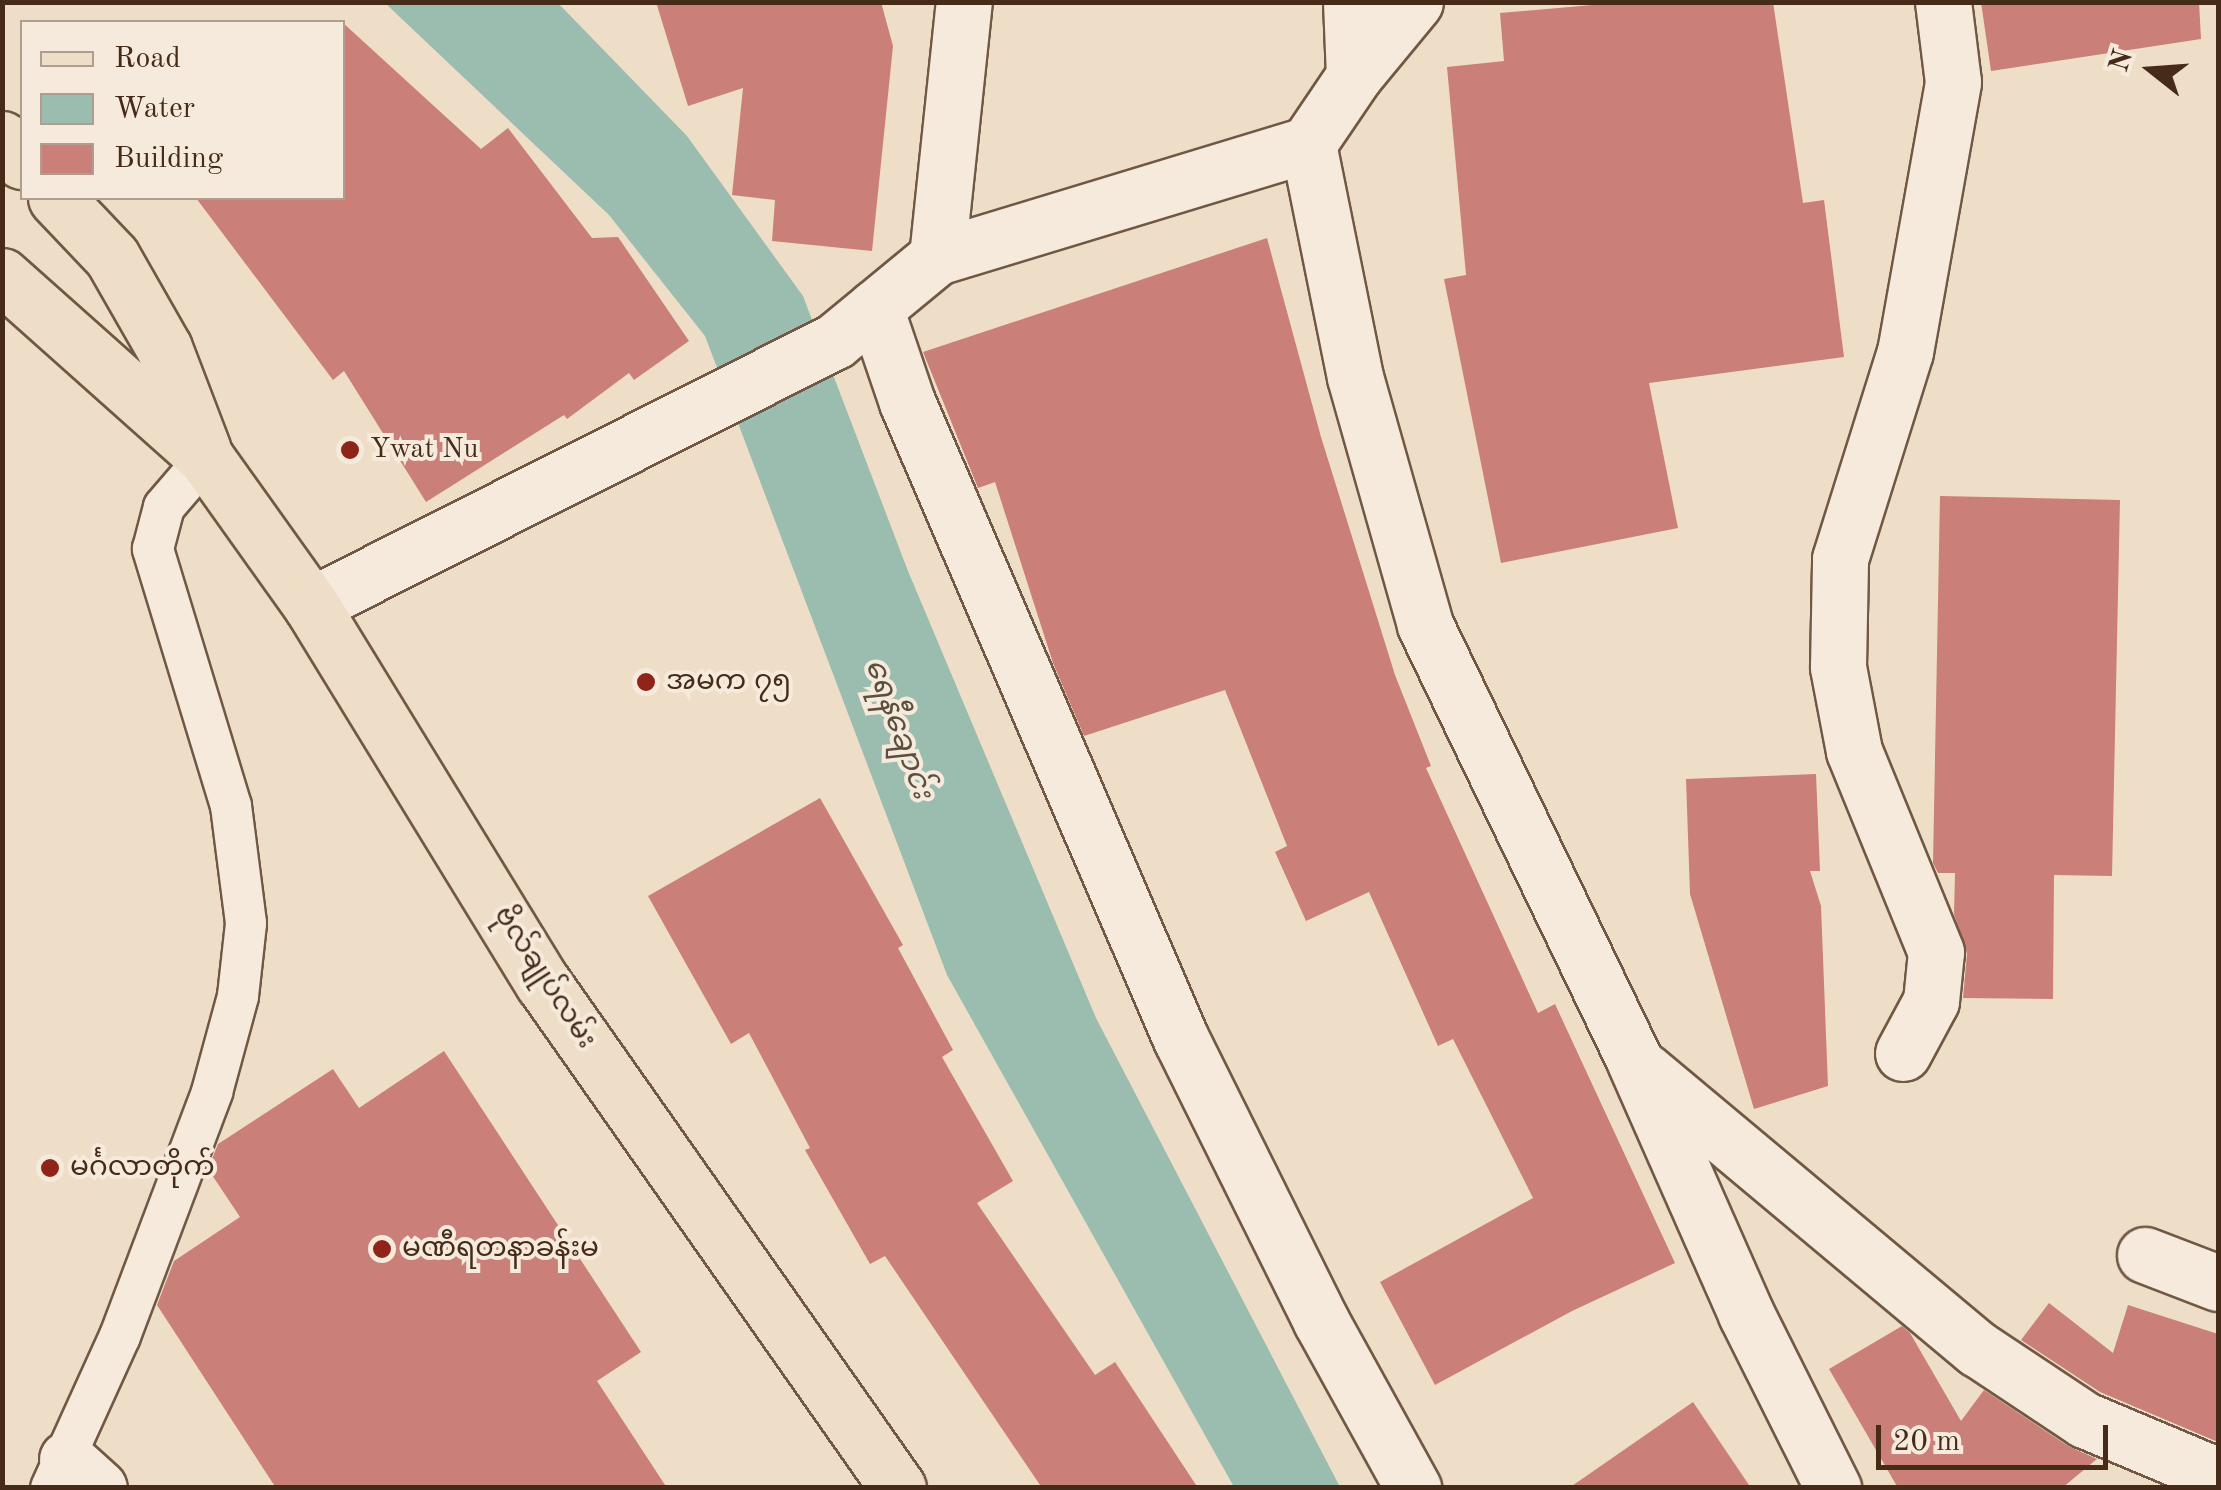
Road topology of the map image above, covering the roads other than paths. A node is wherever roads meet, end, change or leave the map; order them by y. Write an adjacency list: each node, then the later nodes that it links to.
1 (964, 2): 10 (street)
2 (1352, 2): 5 (street)
3 (1415, 2): 5 (street)
4 (1943, 2): 15 (street)
5 (1354, 76): 7 (street)
6 (2, 139): 8 (main road)
7 (1308, 144): 10 (street); 16 (street)
8 (20, 159)
9 (58, 200): 13 (main road)
10 (936, 257): 12 (street)
11 (2, 276): 13 (main road)
12 (855, 324): 14 (street); 22 (street)
13 (206, 458): 14 (main road, ဗိုလ်‌ချုပ်‌လမ်း); 20 (lane)
14 (311, 605): 21 (main road, ဗိုလ်‌ချုပ်‌လမ်း)
15 (1902, 1053)
16 (1635, 1062): 19 (street); 23 (street)
17 (2145, 1254): 18 (street)
18 (2218, 1283)
19 (2218, 1476)
20 (73, 1478)
21 (898, 1488)
22 (1412, 1488)
23 (1833, 1488)

